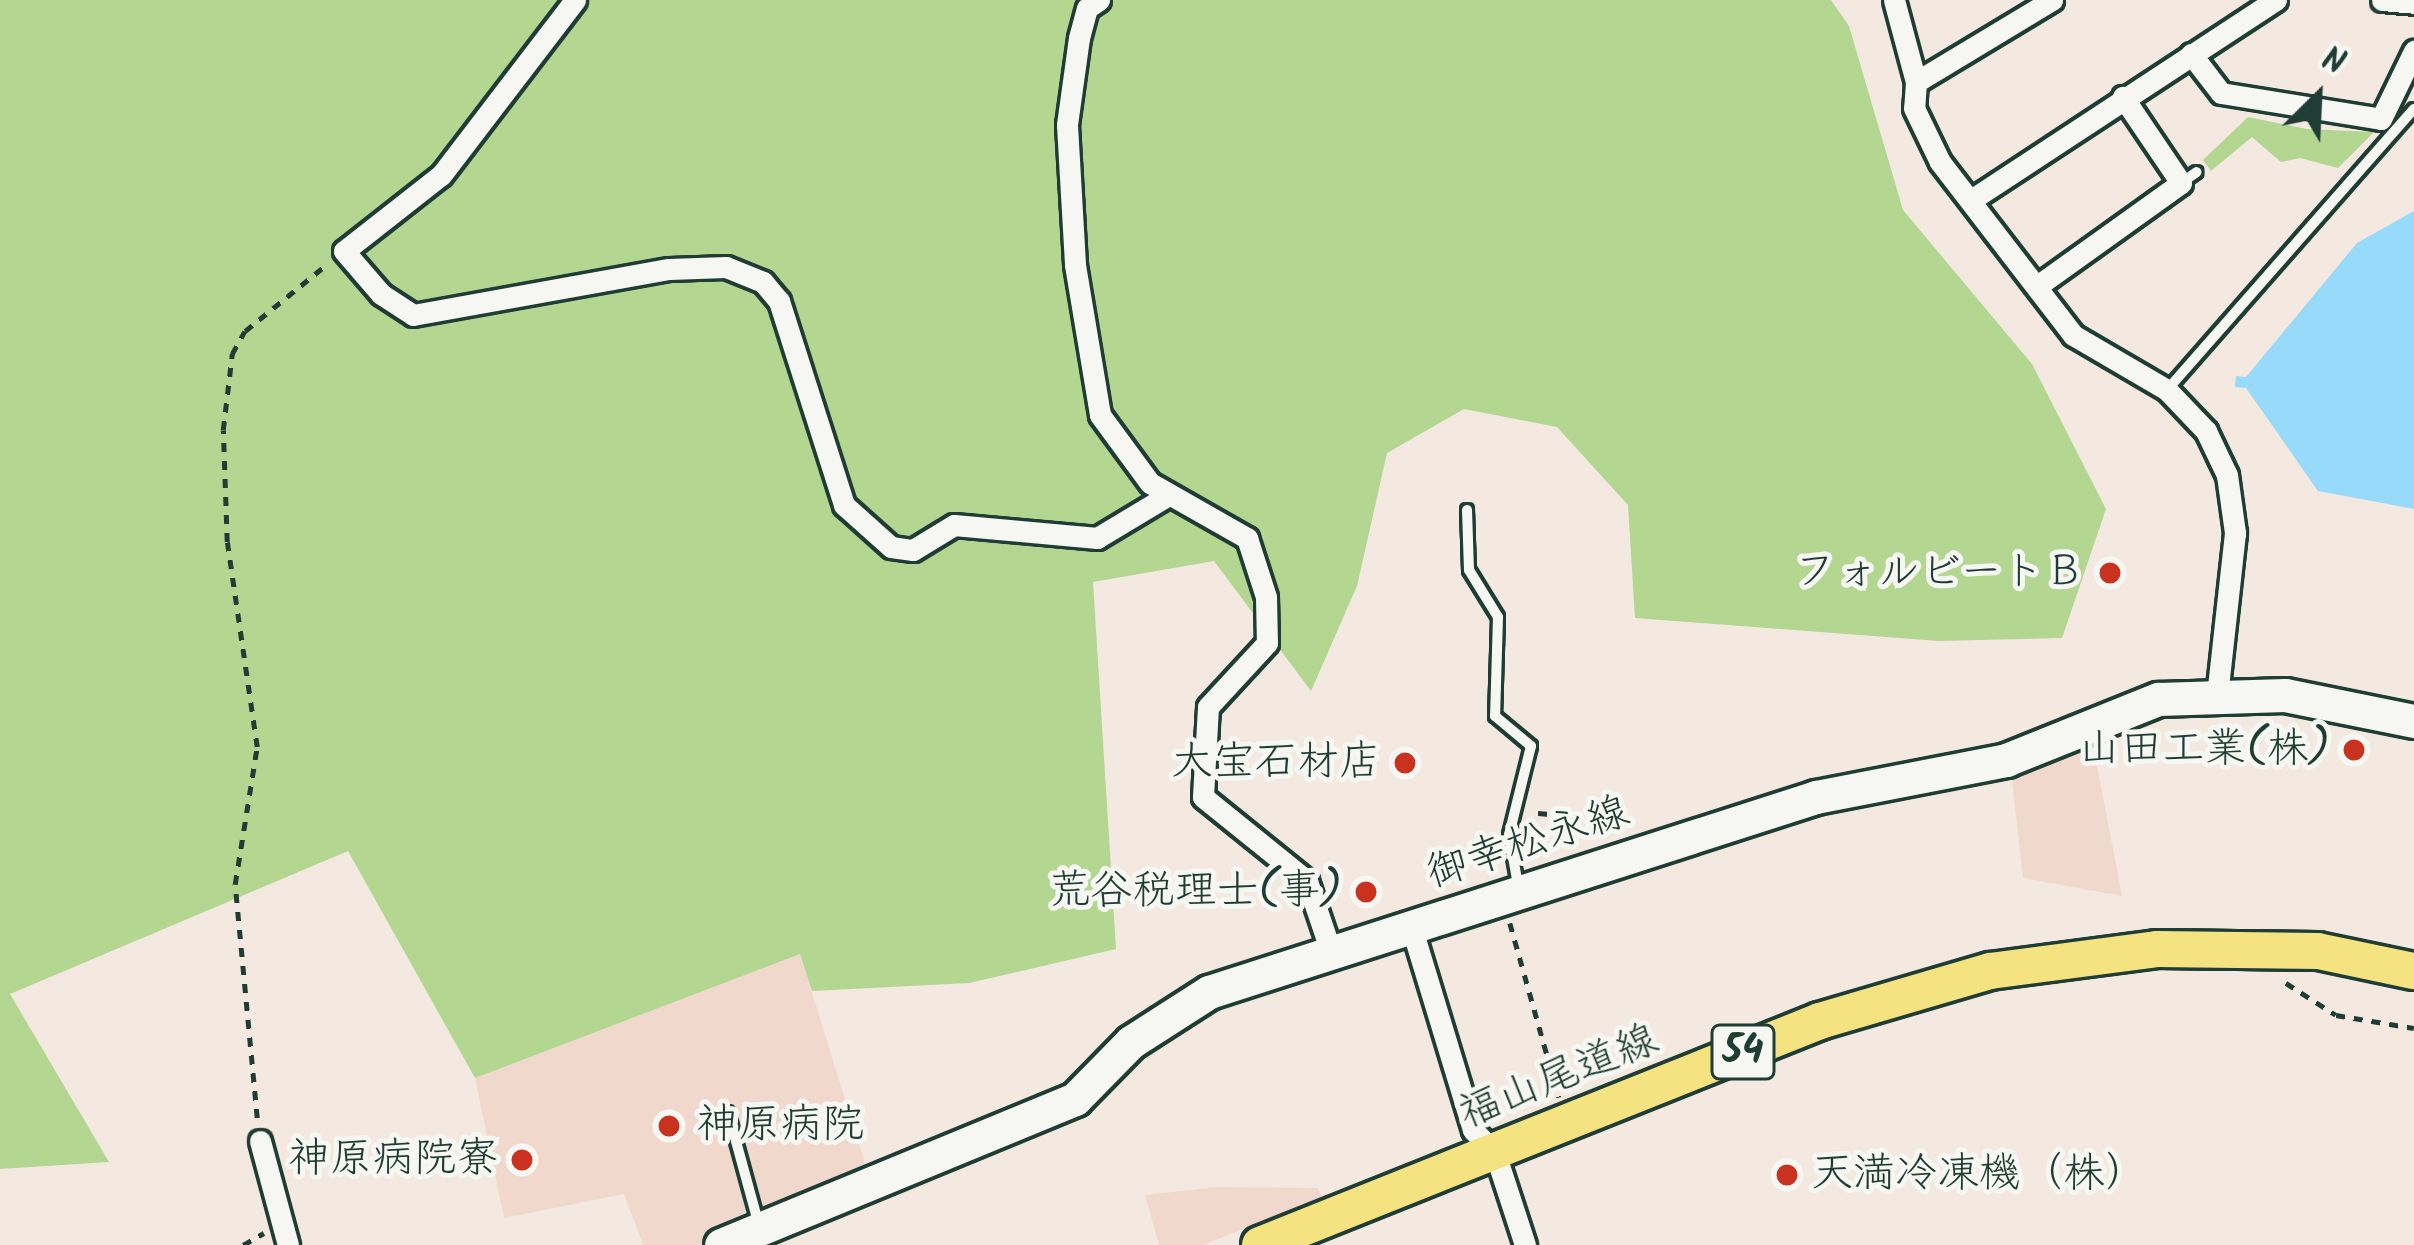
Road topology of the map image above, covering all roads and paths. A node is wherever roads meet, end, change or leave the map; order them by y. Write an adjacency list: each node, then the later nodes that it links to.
1 (575, 0): 14 (street)
2 (1099, 0): 17 (street)
3 (1894, 0): 10 (street)
4 (2052, 0): 10 (street)
5 (2276, 0): 9 (street)
6 (2381, 0): 7 (street)
7 (2414, 3)
8 (2414, 51): 9 (street)
9 (2191, 54): 11 (street)
10 (1916, 82): 13 (street)
11 (2123, 97): 13 (street); 15 (street)
12 (2414, 109): 16 (lane)
13 (1971, 200): 15 (street)
14 (344, 251): 17 (street); 32 (path)
15 (2040, 284): 16 (street)
16 (2167, 390): 19 (street)
17 (1167, 496): 25 (street)
18 (1467, 510): 23 (lane)
19 (2217, 695): 20 (main road, 御幸松永線); 23 (main road, 御幸松永線)
20 (2414, 721)
21 (1538, 813): 22 (path)
22 (1622, 820)
23 (1511, 898): 24 (main road, 御幸松永線); 31 (path)
24 (1412, 928): 25 (main road, 御幸松永線); 33 (street)
25 (1332, 955): 34 (main road, 御幸松永線)
26 (2260, 963): 27 (main road, 福山尾道線 / 54); 28 (main road, 福山尾道線 / 54); 29 (path); 31 (main road, 福山尾道線 / 54)
27 (2414, 971)
28 (2414, 996)
29 (2414, 1028)
30 (728, 1112): 34 (lane)
31 (1567, 1122): 33 (main road, 福山尾道線 / 54)
32 (260, 1142): 35 (street)
33 (1495, 1153): 37 (main road, 福山尾道線 / 54); 38 (street)
34 (764, 1238): 36 (main road, 御幸松永線)
35 (289, 1245)
36 (721, 1245)
37 (1260, 1245)
38 (1525, 1245)

